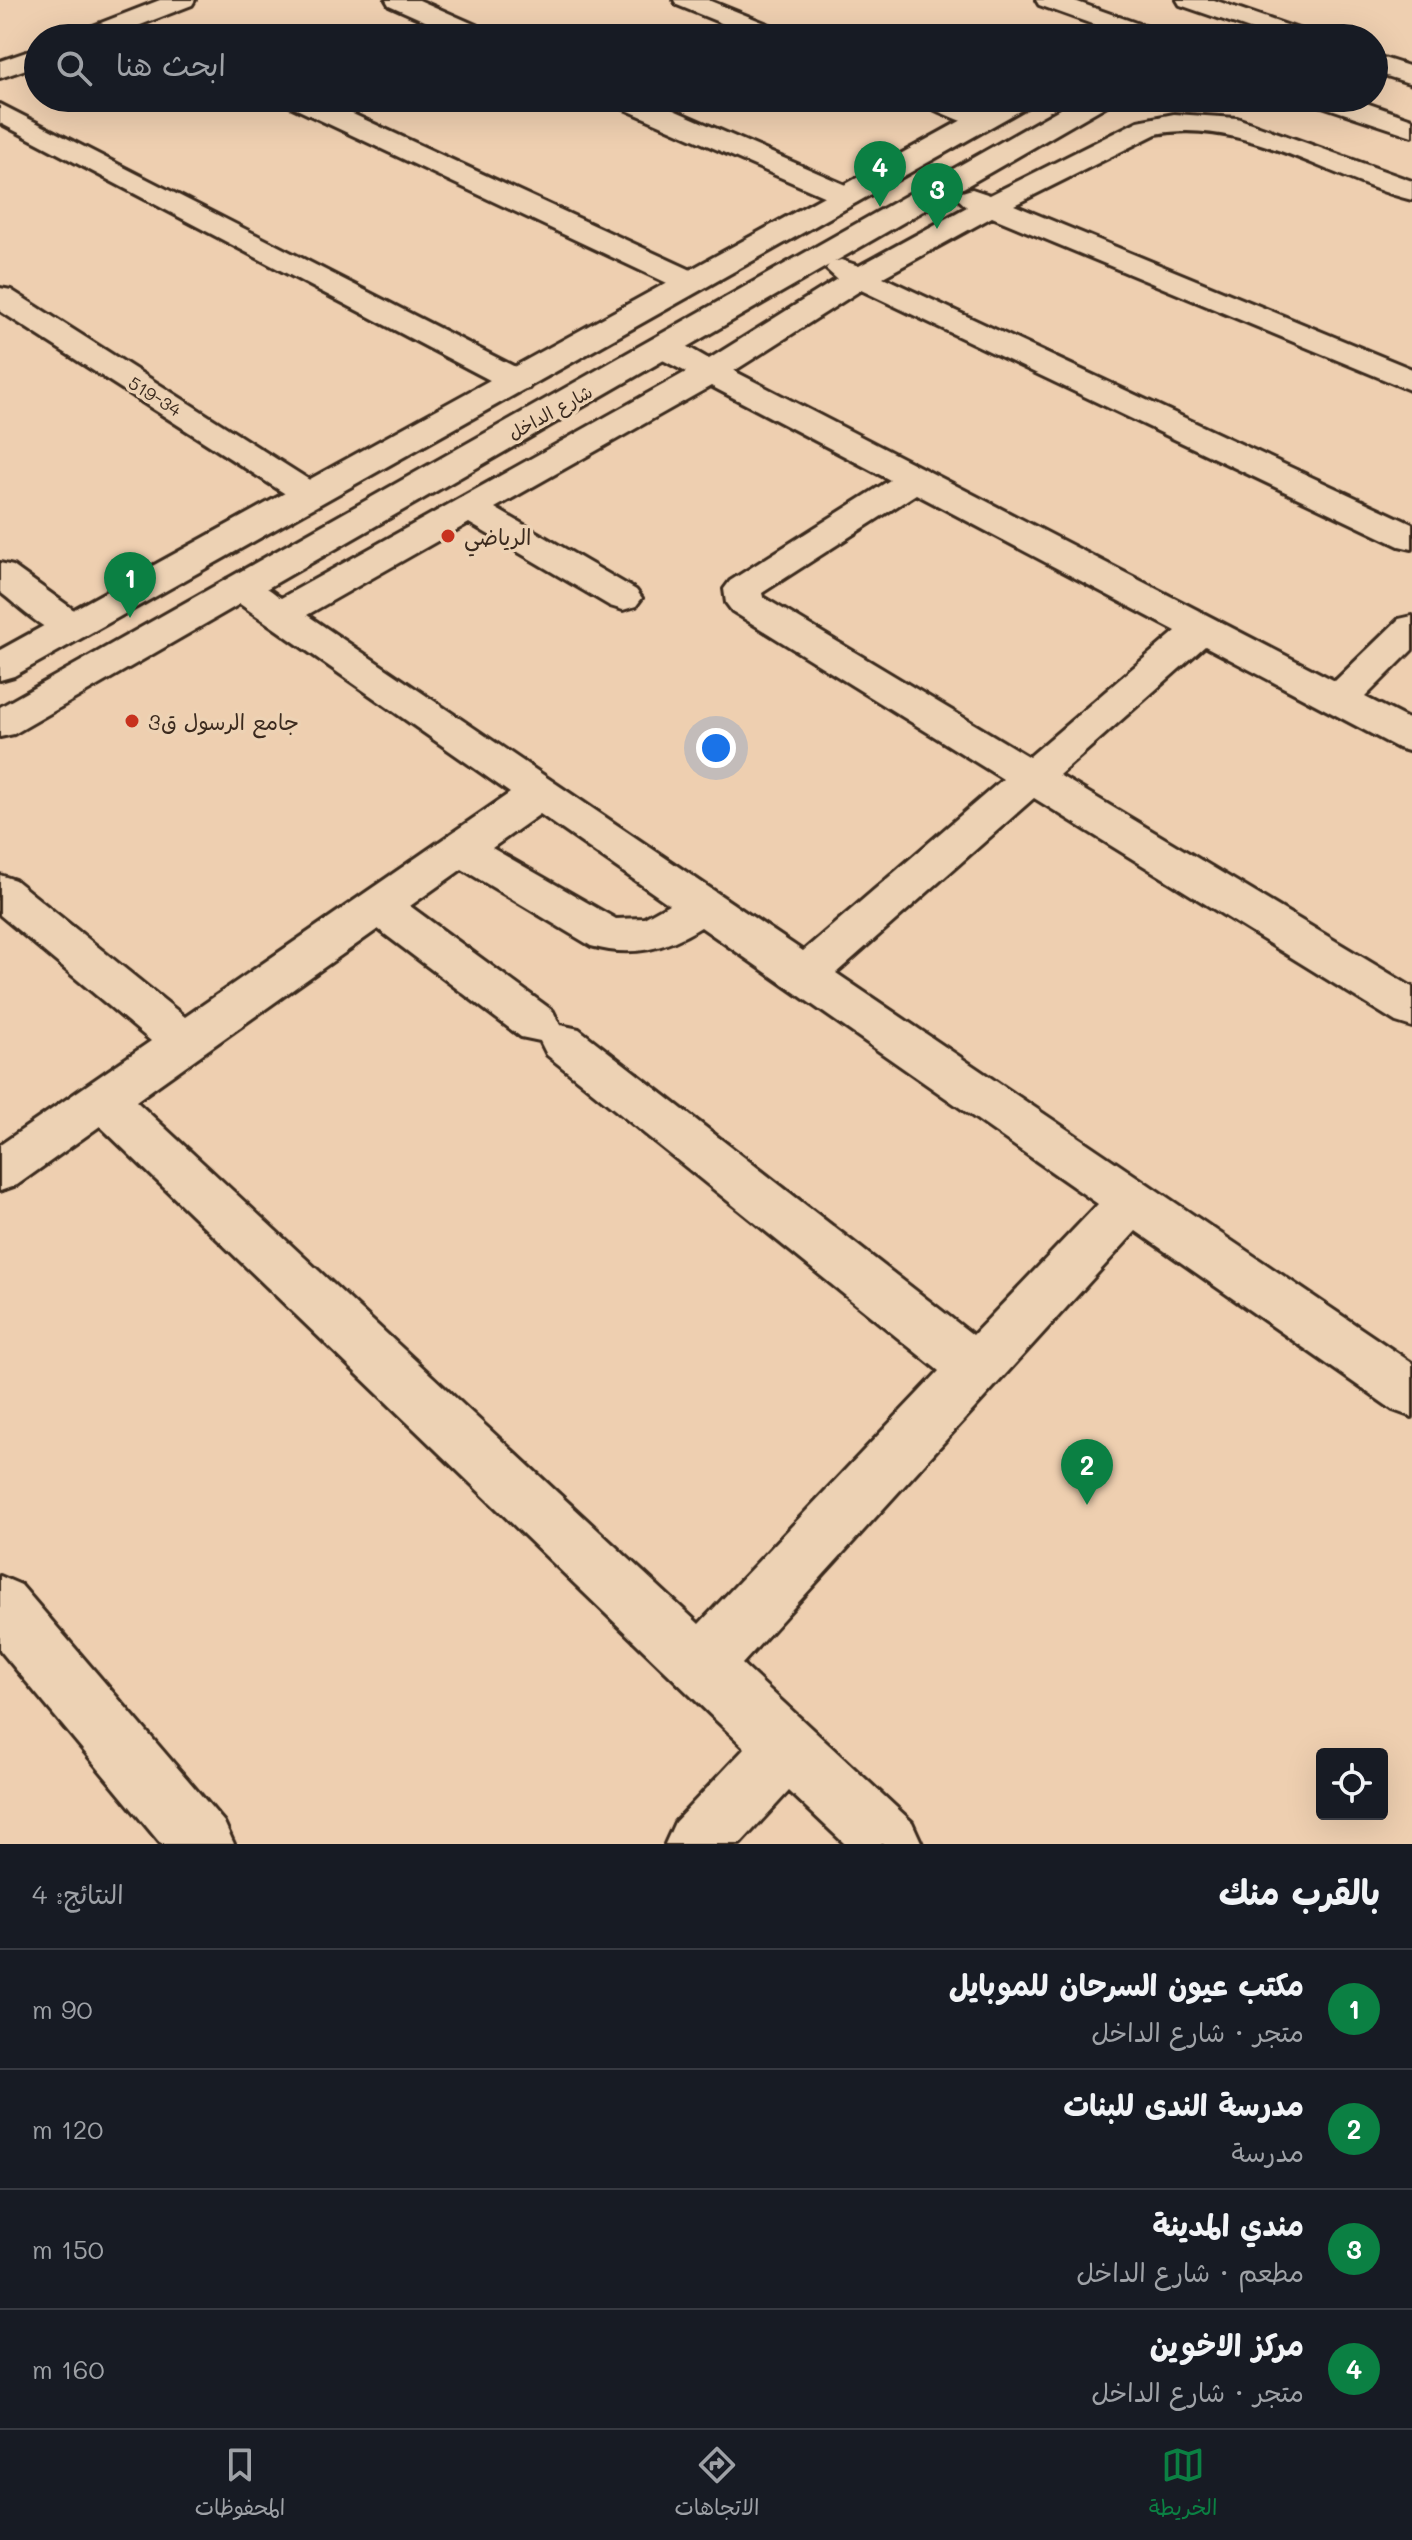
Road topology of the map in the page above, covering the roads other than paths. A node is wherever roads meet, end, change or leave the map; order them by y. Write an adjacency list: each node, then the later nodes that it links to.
1 (183, 0): 8 (street)
2 (398, 0): 12 (street)
3 (686, 0): 13 (street)
4 (1029, 0): 14 (street)
5 (1048, 0): 15 (street)
6 (1272, 0): 9 (street)
7 (1195, 1): 9 (street); 16 (street)
8 (135, 11): 10 (street); 11 (street)
9 (1243, 18): 17 (street); 18 (street)
10 (110, 24)
11 (150, 24)
12 (453, 24)
13 (746, 24)
14 (1050, 24)
15 (1111, 24)
16 (1160, 24)
17 (1232, 24)
18 (1260, 24)
19 (24, 61): 21 (street)
20 (1388, 68): 22 (street)
21 (0, 70)
22 (1412, 76)
23 (0, 112): 42 (street)
24 (326, 112): 38 (street)
25 (655, 112): 34 (street)
26 (966, 112): 30 (street)
27 (997, 112): 30 (street, شارع الداخل)
28 (1074, 112): 32 (street, شارع الداخل)
29 (1366, 112): 31 (street)
30 (984, 119): 34 (street, شارع الداخل)
31 (1412, 128)
32 (944, 186): 35 (street); 36 (street, شارع الداخل)
33 (1412, 191): 35 (street)
34 (847, 196): 38 (street, شارع الداخل)
35 (990, 206): 37 (street); 43 (street)
36 (817, 258): 37 (street); 40 (street, شارع الداخل)
37 (859, 278): 41 (street); 47 (street)
38 (691, 282): 42 (street, شارع الداخل)
39 (0, 297): 45 (street, 519-34)
40 (664, 348): 41 (street); 49 (street, شارع الداخل)
41 (711, 372): 44 (street); 46 (street)
42 (517, 381): 45 (street, شارع الداخل)
43 (1412, 381)
44 (915, 479): 53 (street); 59 (street)
45 (310, 495): 52 (street, شارع الداخل)
46 (470, 509): 50 (street); 51 (street)
47 (1412, 538)
48 (0, 574): 52 (street)
49 (240, 587): 51 (street); 57 (street, شارع الداخل)
50 (623, 598)
51 (279, 615): 60 (street)
52 (72, 627): 55 (street, شارع الداخل)
53 (1202, 628): 56 (street); 59 (street)
54 (1412, 628): 56 (street)
55 (0, 667)
56 (1339, 700): 58 (street)
57 (0, 724)
58 (1412, 738)
59 (1033, 776): 65 (street); 66 (street)
60 (539, 794): 61 (street); 64 (street)
61 (461, 849): 63 (street); 64 (street)
62 (0, 891): 67 (street)
63 (379, 906): 67 (street); 71 (street)
64 (701, 906): 65 (street)
65 (804, 976): 70 (street)
66 (1412, 1009)
67 (184, 1042): 68 (street)
68 (103, 1099): 69 (street); 74 (street)
69 (0, 1171)
70 (1132, 1201): 71 (street); 72 (street)
71 (977, 1369): 74 (street)
72 (1412, 1393)
73 (0, 1605): 76 (street)
74 (701, 1665): 75 (street)
75 (788, 1747): 77 (street); 78 (street)
76 (202, 1844)
77 (697, 1844)
78 (890, 1844)

